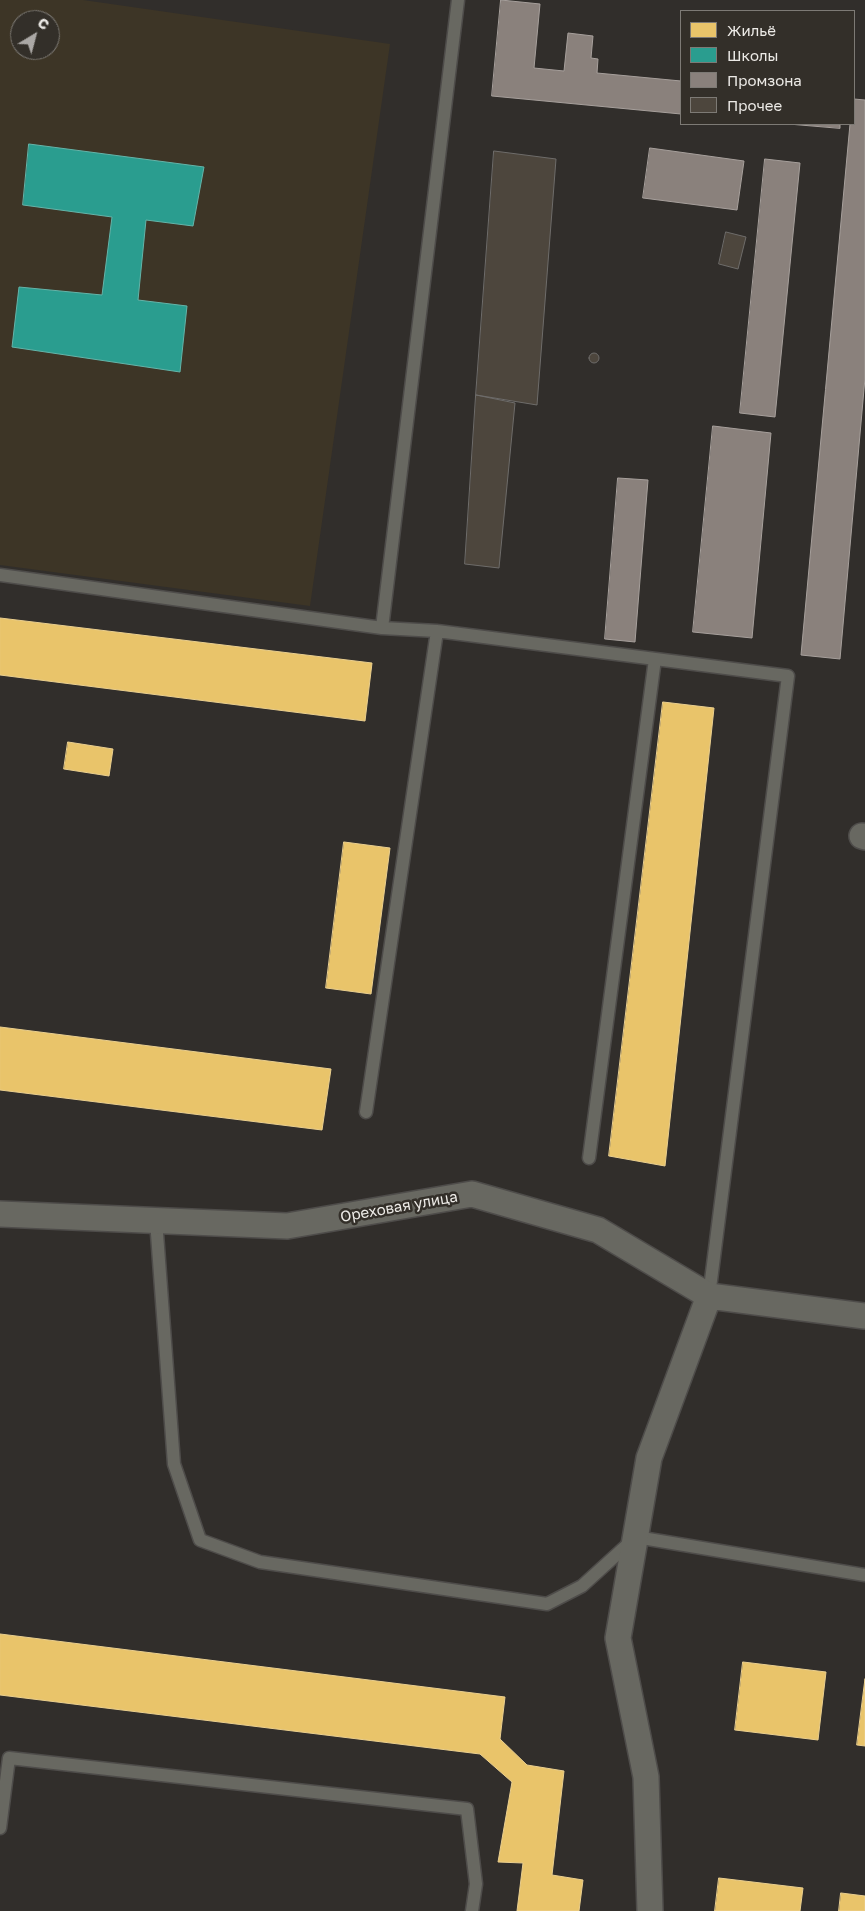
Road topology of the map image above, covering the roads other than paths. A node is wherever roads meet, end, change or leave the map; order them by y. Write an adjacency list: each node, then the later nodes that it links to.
1 (458, 0): 3 (lane)
2 (0, 575): 3 (lane)
3 (382, 628): 4 (lane)
4 (437, 631): 5 (lane); 6 (lane)
5 (655, 658): 7 (lane); 10 (lane)
6 (366, 1112)
7 (589, 1158)
8 (0, 1214): 9 (street, Ореховая улица)
9 (156, 1220): 10 (street, Ореховая улица); 12 (lane)
10 (709, 1296): 11 (street, Ореховая улица); 12 (street)
11 (865, 1316)
12 (636, 1537): 13 (lane); 16 (street)
13 (865, 1575)
14 (0, 1828): 15 (lane)
15 (472, 1911)
16 (650, 1911)

